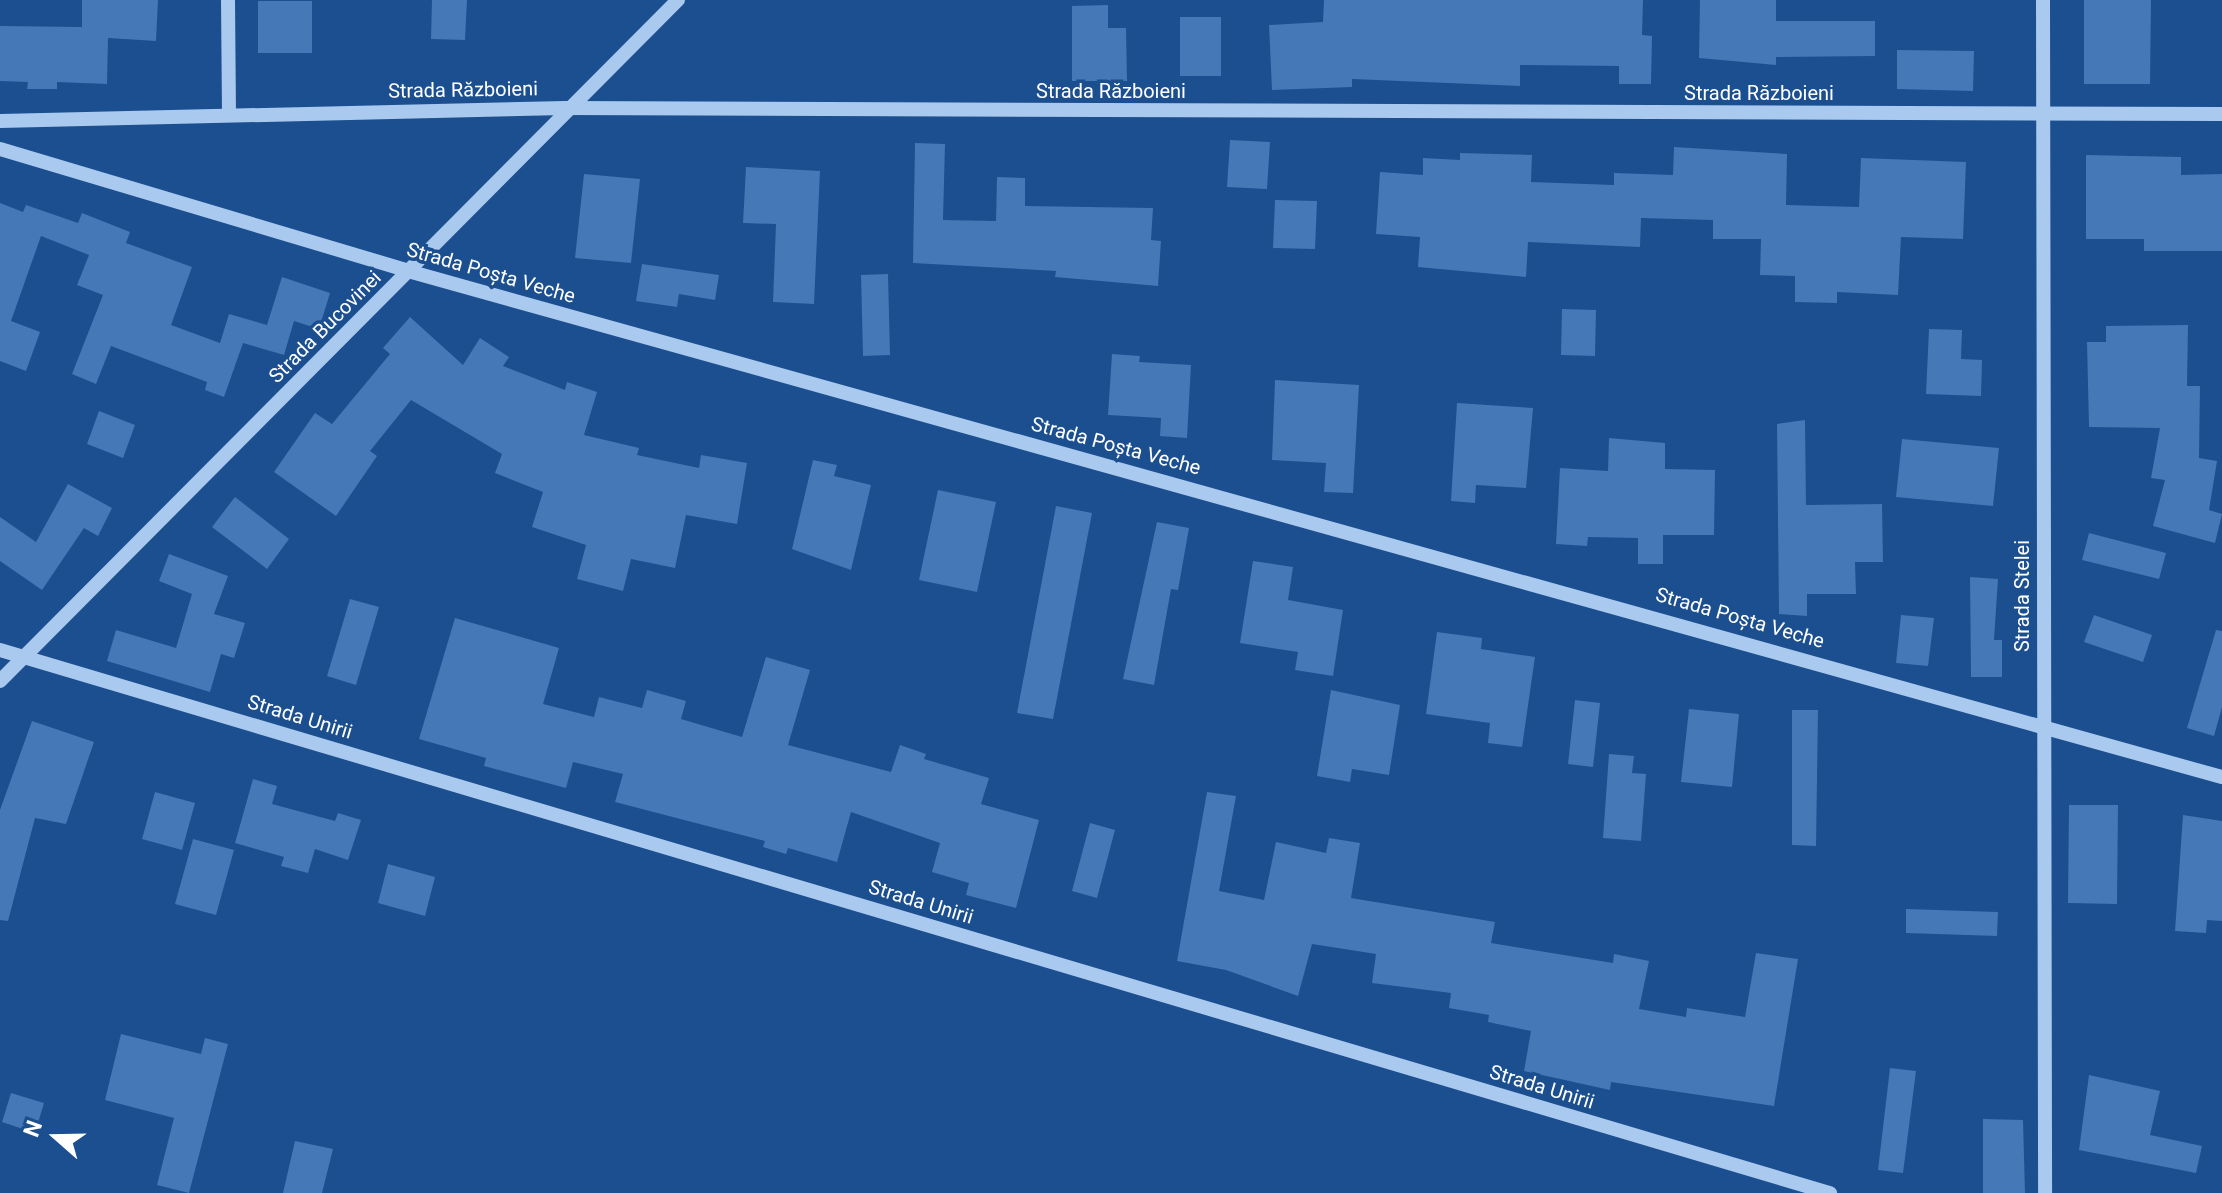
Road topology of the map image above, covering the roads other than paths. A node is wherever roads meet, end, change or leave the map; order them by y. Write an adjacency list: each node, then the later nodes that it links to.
1 (228, 0): 5 (street)
2 (678, 0): 4 (street, Strada Bucovinei)
3 (2043, 0): 6 (street, Strada Stelei)
4 (565, 108): 5 (street, Strada Războieni); 6 (street, Strada Războieni); 10 (street, Strada Bucovinei)
5 (229, 113): 8 (street, Strada Războieni)
6 (2043, 114): 7 (street, Strada Războieni); 14 (street, Strada Stelei)
7 (2222, 114)
8 (0, 121)
9 (0, 149): 10 (street, Strada Poșta Veche)
10 (408, 271): 12 (street, Strada Bucovinei); 14 (street, Strada Poșta Veche)
11 (0, 650): 12 (street, Strada Unirii)
12 (24, 657): 13 (street, Strada Bucovinei); 16 (street, Strada Unirii)
13 (0, 681)
14 (2041, 723): 15 (street, Strada Poșta Veche); 17 (street, Strada Stelei)
15 (2222, 777)
16 (1830, 1193)
17 (2045, 1193)

